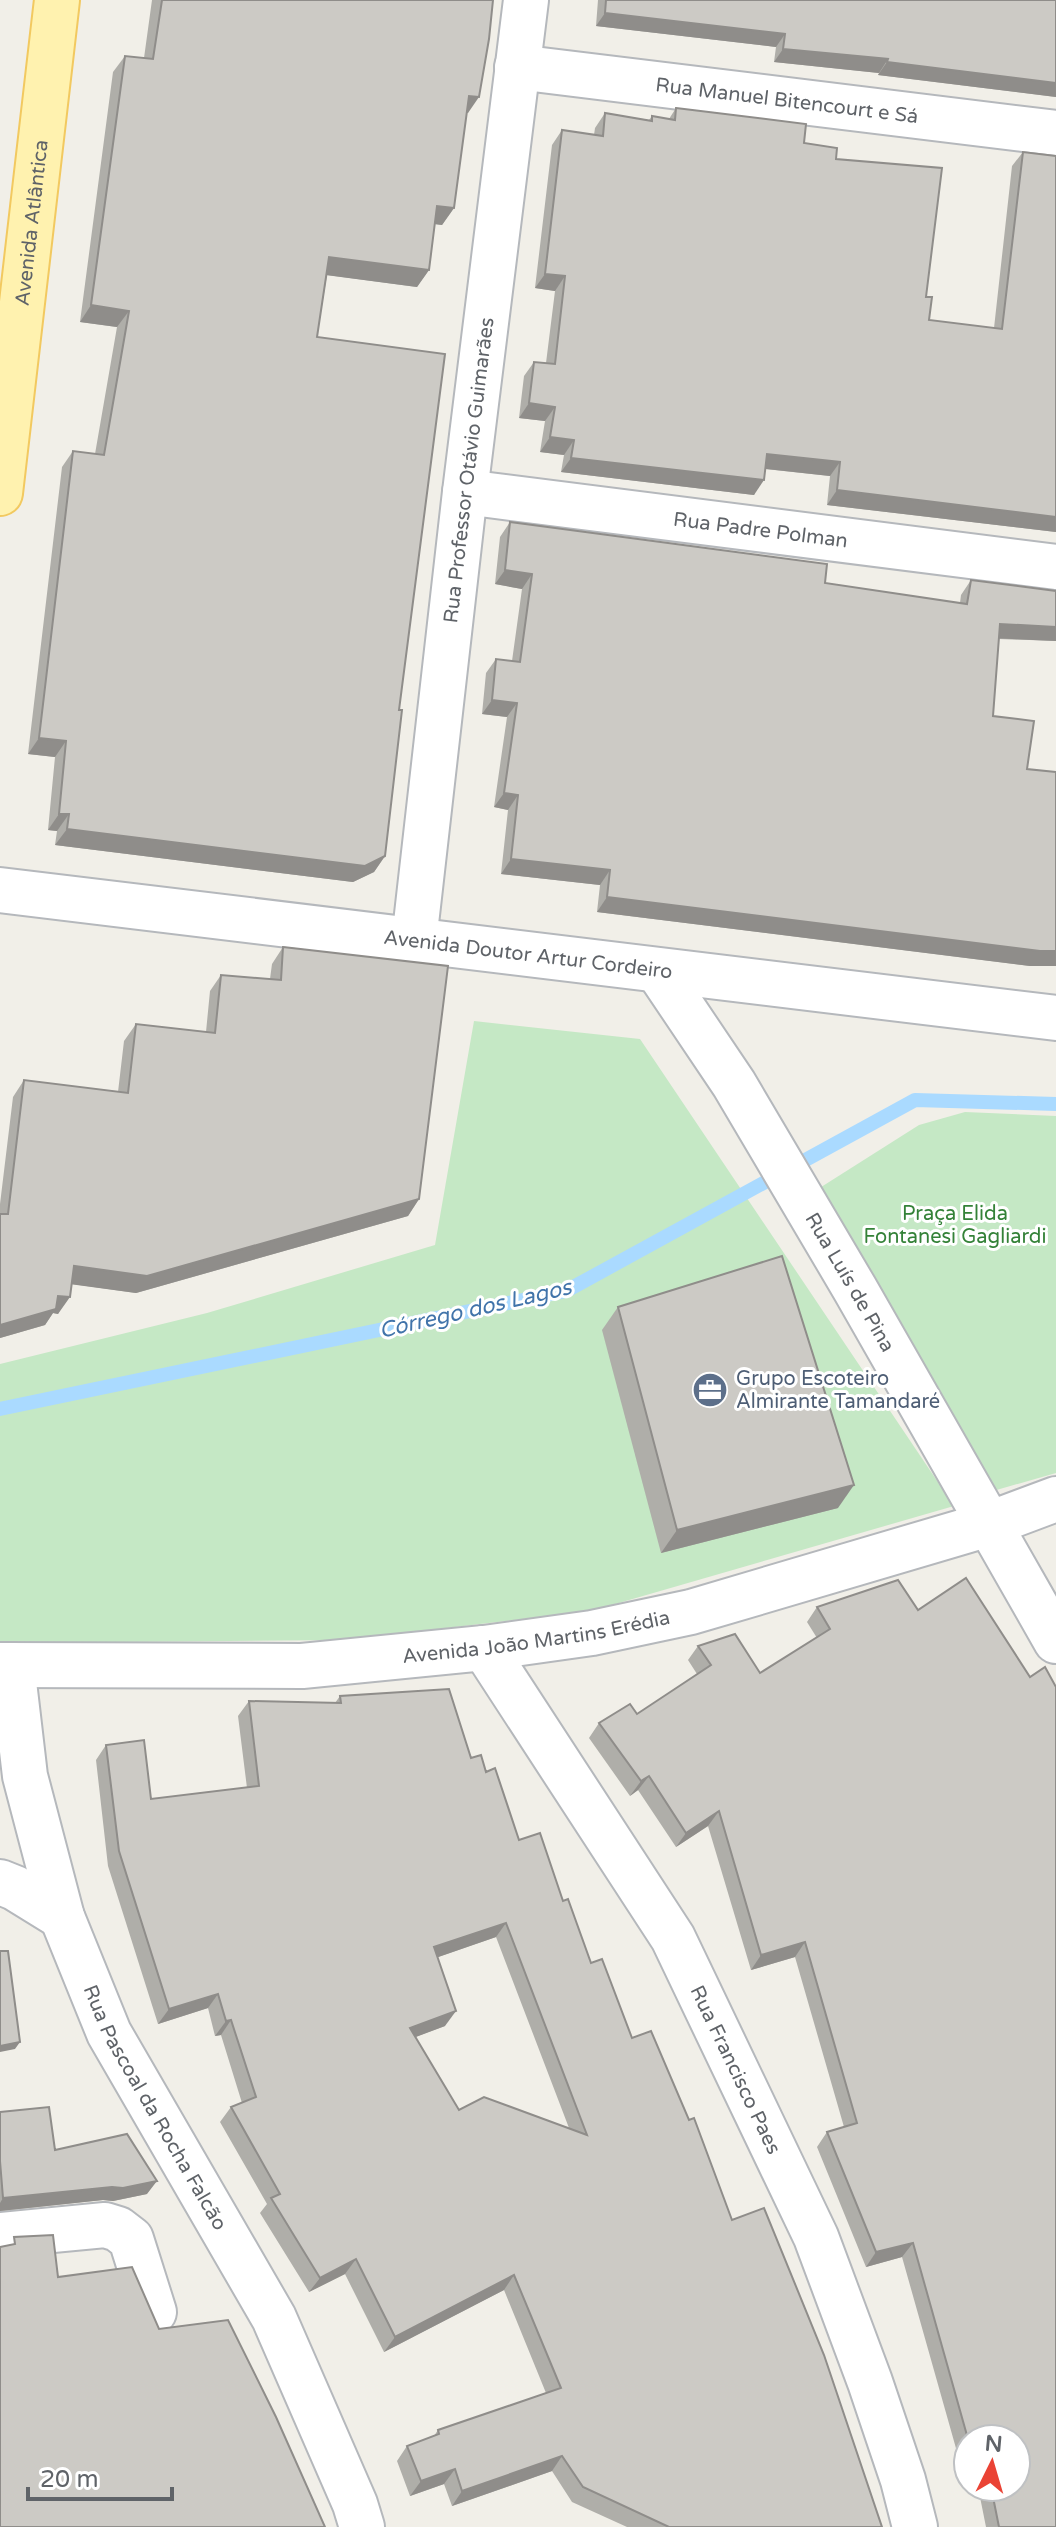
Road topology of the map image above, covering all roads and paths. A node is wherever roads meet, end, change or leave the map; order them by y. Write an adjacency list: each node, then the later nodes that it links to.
1 (57, 0): 6 (main road, Avenida Atlântica)
2 (526, 0): 3 (street, Rua Professor Otávio Guimarães)
3 (517, 67): 4 (street, Rua Manuel Bitencourt e Sá); 5 (street, Rua Professor Otávio Guimarães)
4 (1056, 133)
5 (465, 492): 7 (street, Rua Padre Polman); 9 (street, Rua Professor Otávio Guimarães)
6 (0, 493)
7 (1056, 567)
8 (0, 890): 9 (street, Avenida Doutor Artur Cordeiro)
9 (414, 941): 10 (street, Avenida Doutor Artur Cordeiro)
10 (658, 971): 11 (street, Avenida Doutor Artur Cordeiro); 13 (street, Rua Luís de Pina)
11 (1056, 1018)
12 (1056, 1499): 13 (street, Avenida João Martins Erédia)
13 (989, 1524): 14 (street, Rua Luís de Pina); 15 (street, Avenida João Martins Erédia)
14 (1056, 1641)
15 (484, 1648): 16 (street, Avenida João Martins Erédia); 24 (street, Rua Francisco Paes)
16 (6, 1665): 18 (street, Rua Pascoal da Rocha Falcão)
17 (0, 1802): 18 (street)
18 (41, 1838): 20 (street, Rua Pascoal da Rocha Falcão)
19 (0, 1882): 20 (street)
20 (62, 1917): 23 (street, Rua Pascoal da Rocha Falcão)
21 (0, 2235): 22 (street)
22 (154, 2312)
23 (362, 2527)
24 (915, 2527)

